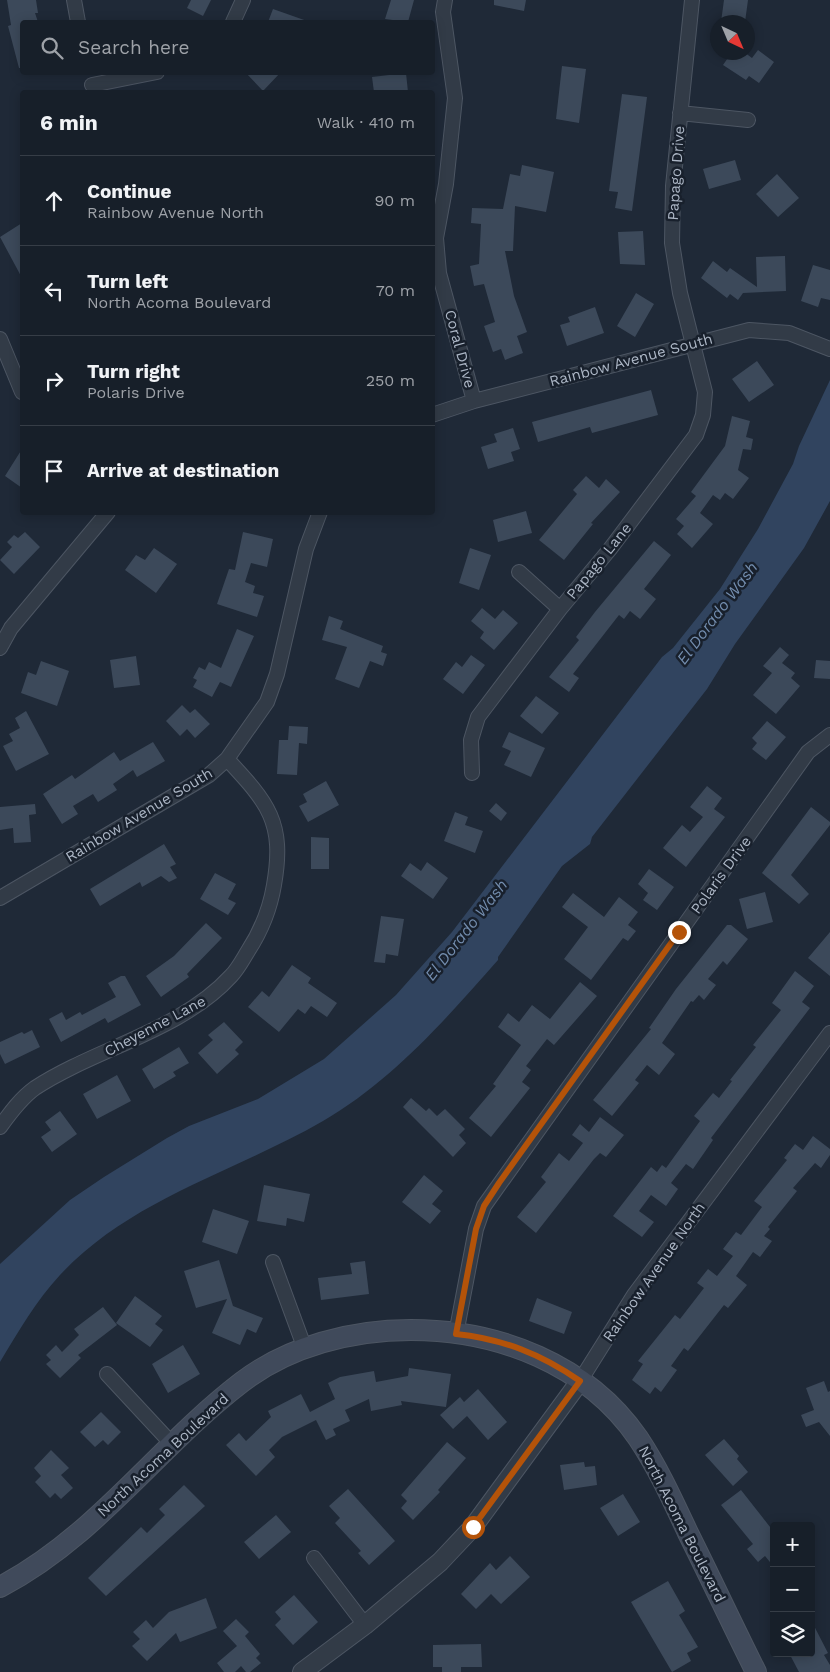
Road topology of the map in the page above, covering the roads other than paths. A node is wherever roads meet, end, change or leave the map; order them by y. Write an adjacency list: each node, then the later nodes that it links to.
1 (74, 0): 5 (street)
2 (243, 0): 6 (street)
3 (445, 0): 15 (street, Coral Drive)
4 (692, 0): 9 (street, Papago Drive)
5 (78, 20)
6 (234, 20)
7 (139, 75): 8 (street)
8 (92, 83)
9 (680, 113): 10 (street); 12 (street, Papago Drive)
10 (748, 120)
11 (0, 340): 14 (street)
12 (691, 344): 13 (street, Rainbow Avenue South); 15 (street, Rainbow Avenue South); 20 (street, Papago Lane)
13 (830, 349)
14 (20, 387)
15 (474, 401): 16 (street, Rainbow Avenue South)
16 (435, 414)
17 (105, 515): 21 (street)
18 (319, 515): 23 (street, Rainbow Avenue South)
19 (519, 572): 20 (street)
20 (560, 609): 24 (street, Papago Lane)
21 (0, 648)
22 (830, 735): 29 (street, Polaris Drive)
23 (227, 758): 25 (street, Rainbow Avenue South); 27 (street, Cheyenne Lane)
24 (472, 773)
25 (0, 898)
26 (830, 1033): 32 (street, Rainbow Avenue North)
27 (0, 1127)
28 (273, 1262): 30 (street)
29 (456, 1334): 30 (main road, North Acoma Boulevard); 32 (main road, North Acoma Boulevard)
30 (305, 1349): 33 (main road, North Acoma Boulevard)
31 (107, 1374): 33 (street)
32 (580, 1381): 36 (street, Rainbow Avenue North); 38 (main road, North Acoma Boulevard)
33 (172, 1444): 35 (main road, North Acoma Boulevard)
34 (314, 1558): 36 (street)
35 (0, 1587)
36 (365, 1625): 37 (street, Rainbow Avenue North)
37 (302, 1672)
38 (756, 1672)

